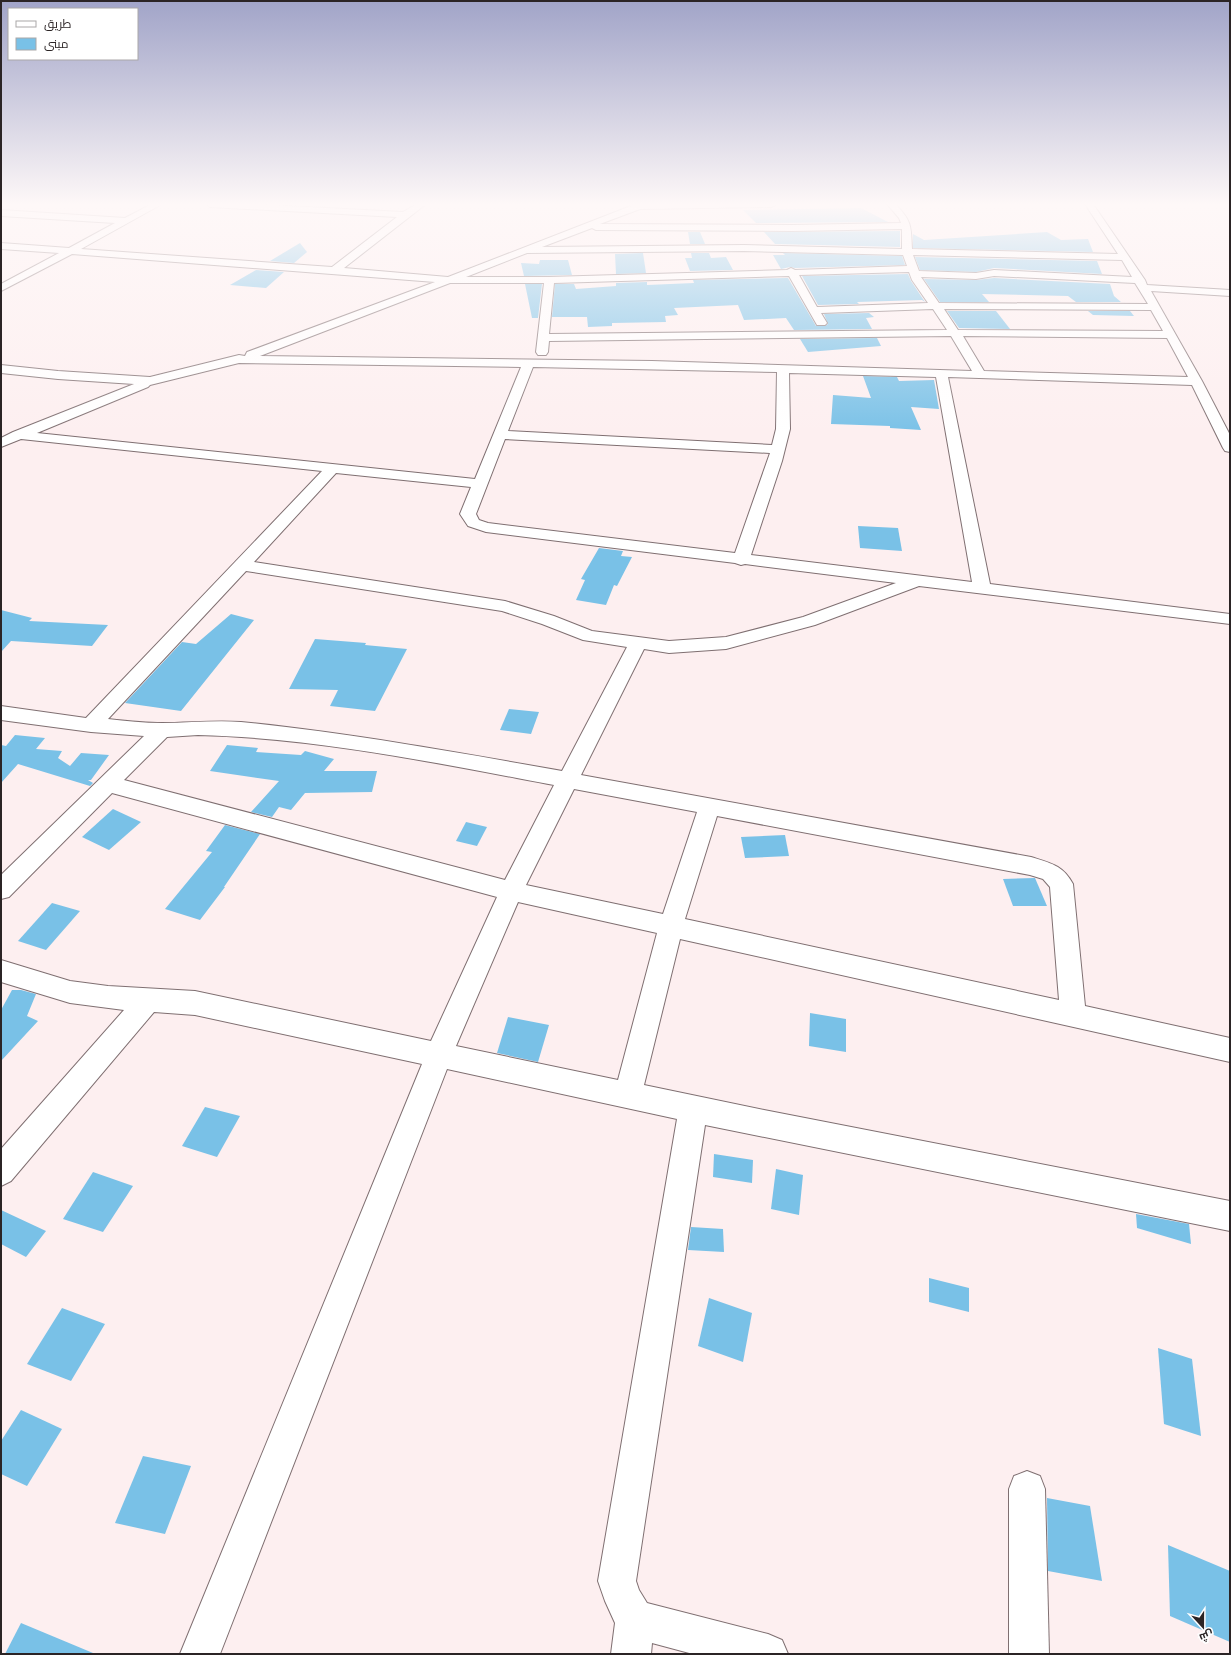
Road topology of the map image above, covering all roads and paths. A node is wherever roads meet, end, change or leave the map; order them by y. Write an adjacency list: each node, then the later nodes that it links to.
1 (13, 281): 9 (street)
2 (446, 281): 18 (street)
3 (549, 281): 17 (street)
4 (797, 281): 13 (street)
5 (920, 281): 11 (street)
6 (1105, 281): 8 (street)
7 (1140, 281): 8 (street)
8 (1142, 284): 10 (street); 12 (street)
9 (1, 288)
10 (1230, 292)
11 (936, 306): 12 (street); 13 (street); 14 (street)
12 (1155, 306): 16 (street)
13 (814, 310): 15 (street)
14 (955, 333): 15 (street); 16 (street); 24 (street)
15 (828, 334): 17 (street)
16 (1170, 335): 26 (street)
17 (544, 338): 20 (street)
18 (239, 359): 19 (street); 25 (street)
19 (528, 364): 20 (street); 28 (street)
20 (541, 364): 22 (street)
21 (1, 369): 25 (street)
22 (783, 369): 23 (street); 31 (street)
23 (941, 373): 24 (street); 37 (street)
24 (980, 374): 26 (street)
25 (150, 381): 27 (street)
26 (1196, 381): 30 (street)
27 (18, 435): 29 (street); 32 (street)
28 (499, 435): 31 (street); 33 (street)
29 (1, 443)
30 (1230, 448)
31 (778, 449): 34 (street)
32 (332, 469): 33 (street); 35 (street)
33 (480, 484): 34 (street)
34 (741, 560): 36 (street)
35 (241, 565): 39 (street); 41 (street)
36 (917, 581): 37 (street); 39 (street)
37 (982, 588): 38 (street)
38 (1230, 619)
39 (638, 643): 43 (street)
40 (1, 713): 41 (street)
41 (91, 725): 42 (street)
42 (162, 730): 43 (street); 44 (street)
43 (567, 781): 45 (street); 47 (street)
44 (109, 784): 46 (street); 47 (street)
45 (709, 807): 48 (street); 51 (street)
46 (1, 890)
47 (511, 891): 48 (street); 53 (street)
48 (671, 926): 51 (street); 54 (street)
49 (1, 971): 50 (street)
50 (149, 999): 53 (street); 56 (street)
51 (1073, 1015): 52 (street)
52 (1230, 1050)
53 (439, 1054): 54 (street); 60 (street)
54 (628, 1095): 55 (street)
55 (693, 1109): 57 (street); 59 (street)
56 (1, 1171)
57 (1230, 1216)
58 (1027, 1489): 62 (street)
59 (633, 1637): 61 (street)
60 (200, 1654)
61 (768, 1654)
62 (1029, 1654)

